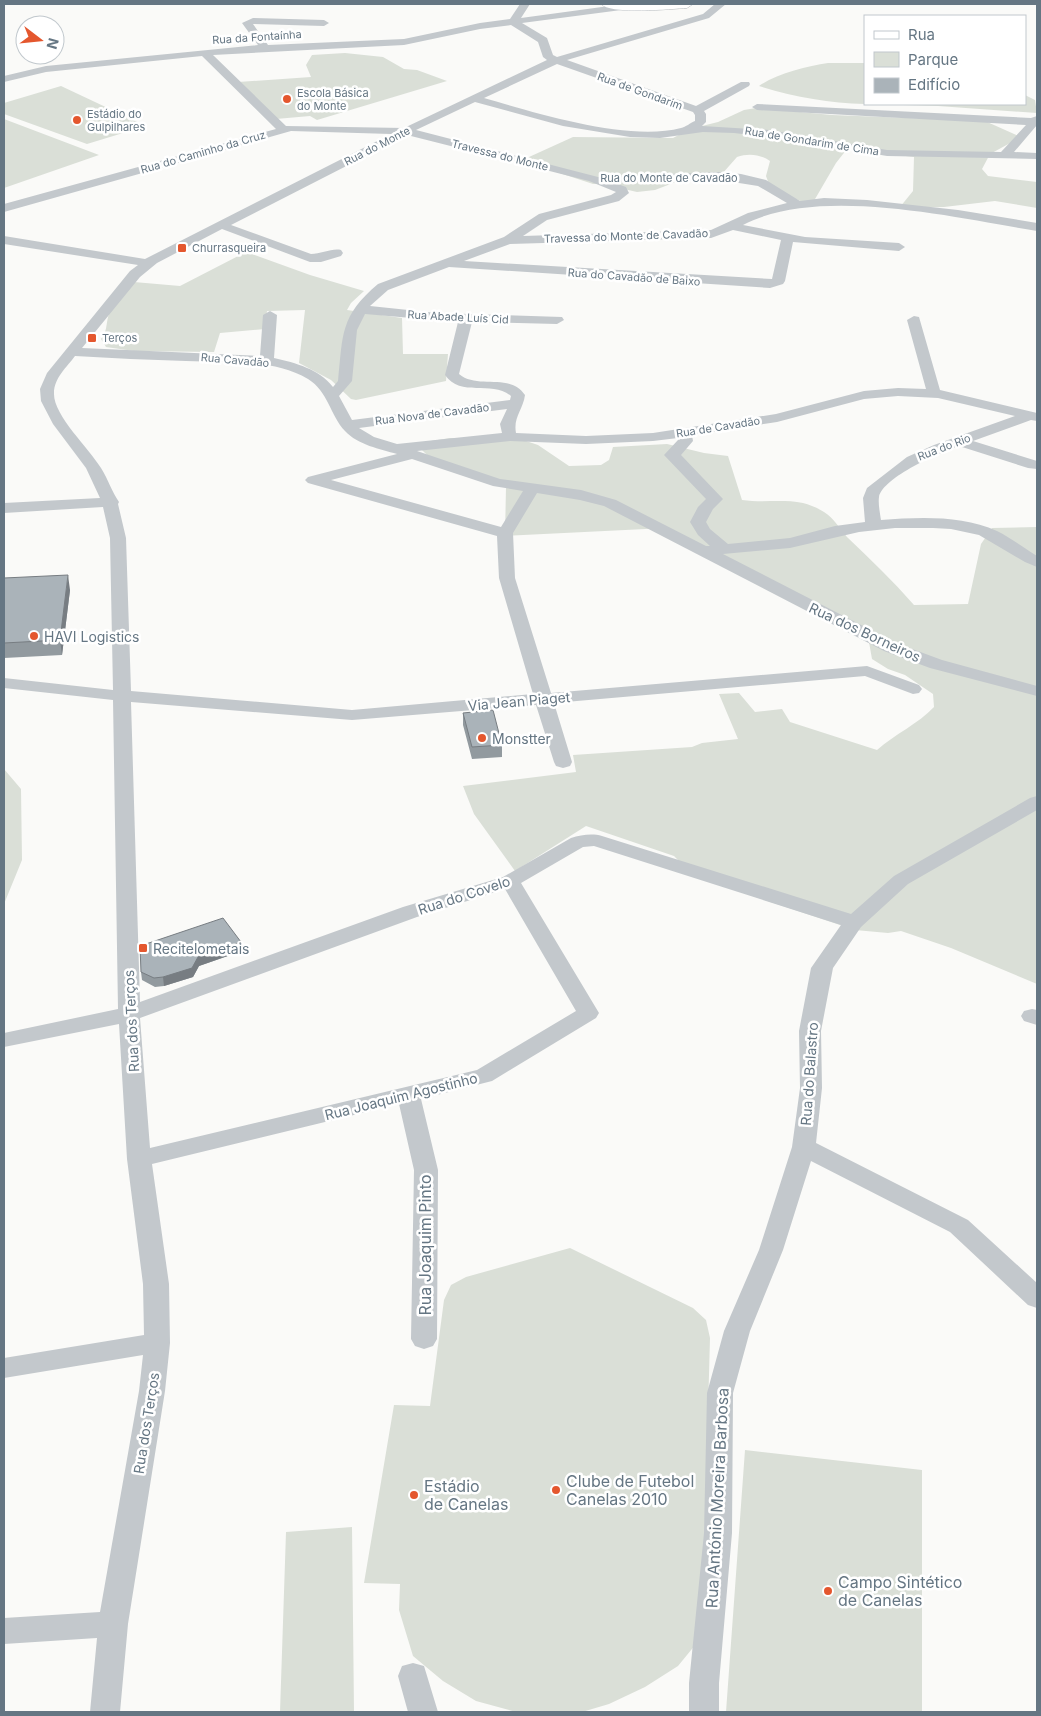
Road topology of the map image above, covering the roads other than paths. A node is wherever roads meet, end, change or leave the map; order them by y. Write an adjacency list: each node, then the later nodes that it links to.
1 (525, 4): 6 (street)
2 (607, 4): 5 (main road)
3 (687, 4): 5 (main road)
4 (721, 4): 10 (street, Rua do Monte)
5 (629, 6): 6 (street, Rua da Fontaínha)
6 (512, 22): 8 (street, Rua da Fontaínha); 10 (street)
7 (324, 23): 8 (street)
8 (264, 47): 9 (street, Rua da Fontaínha)
9 (205, 53): 11 (street, Rua da Fontaínha); 17 (street)
10 (556, 60): 13 (street, Rua do Monte); 15 (street, Rua de Gondarim)
11 (4, 79)
12 (745, 84): 15 (street)
13 (475, 99): 18 (street, Rua do Monte); 19 (street, Rua de Gondarim de Cima)
14 (757, 107): 16 (street)
15 (697, 110): 19 (street, Rua de Gondarim)
16 (1036, 121): 20 (street)
17 (283, 129): 18 (street, Rua do Caminho da Cruz); 25 (street, Rua do Caminho da Cruz)
18 (406, 131): 23 (street, Travessa do Monte); 26 (street, Rua do Monte)
19 (687, 131): 20 (street, Rua de Gondarim de Cima)
20 (1004, 156): 21 (street); 22 (street)
21 (1037, 156)
22 (1037, 164)
23 (594, 179): 24 (street, Rua do Monte de Cavadão); 31 (street)
24 (798, 205): 27 (street, Travessa do Monte de Cavadão); 28 (street, Travessa do Monte de Cavadão)
25 (4, 208)
26 (221, 225): 33 (street); 34 (street, Rua do Monte)
27 (731, 226): 29 (street); 31 (street, Travessa do Monte de Cavadão)
28 (1037, 227)
29 (788, 238): 32 (street); 35 (street, Rua do Cavadão de Baixo)
30 (4, 240): 34 (street)
31 (508, 240): 35 (street)
32 (900, 248)
33 (337, 253)
34 (146, 263): 41 (street, Rua do Monte)
35 (446, 263): 36 (street)
36 (360, 309): 38 (street, Rua Abade Luís Cid); 43 (street)
37 (270, 315): 42 (street)
38 (466, 319): 39 (street, Rua Abade Luís Cid); 45 (street)
39 (557, 320)
40 (914, 320): 44 (street)
41 (72, 352): 42 (street, Rua Cavadão); 55 (street, Rua dos Terços)
42 (267, 362): 43 (street, Rua Cavadão)
43 (332, 394): 47 (street, Rua Cavadão)
44 (934, 394): 46 (street, Rua de Cavadão); 48 (street, Rua de Cavadão)
45 (517, 403): 47 (street, Rua Nova de Cavadão); 49 (street)
46 (1033, 417): 50 (street, Rua do Rio)
47 (348, 425): 51 (street, Rua Cavadão)
48 (684, 432): 49 (street, Rua de Cavadão); 59 (street)
49 (510, 437): 51 (street, Rua de Cavadão)
50 (959, 441): 53 (street); 57 (street, Rua do Rio)
51 (393, 449): 52 (street, Rua Cavadão)
52 (412, 455): 54 (street, Rua Cavadão); 58 (street)
53 (1033, 465)
54 (532, 489): 58 (street); 60 (street, Rua dos Borneiros)
55 (111, 502): 56 (street); 65 (street, Rua dos Terços)
56 (4, 508)
57 (874, 526): 59 (street); 61 (street)
58 (505, 533): 66 (street)
59 (724, 549): 60 (street)
60 (702, 551): 64 (street, Rua dos Borneiros)
61 (1037, 562)
62 (4, 683): 65 (street, Via Jean Piaget)
63 (913, 689): 66 (street, Via Jean Piaget)
64 (1037, 691)
65 (122, 696): 66 (street, Via Jean Piaget); 71 (street, Rua dos Terços)
66 (544, 699): 67 (street)
67 (563, 762)
68 (1037, 802): 70 (street, Rua do Balastro)
69 (510, 881): 70 (street, Rua do Covelo); 71 (street, Rua do Covelo); 73 (street, Rua Joaquim Agostinho)
70 (854, 922): 74 (street, Rua do Balastro)
71 (129, 1014): 72 (street, Rua do Covelo); 75 (street, Rua dos Terços)
72 (4, 1040)
73 (408, 1094): 75 (street, Rua Joaquim Agostinho); 77 (street, Rua Joaquim Pinto)
74 (804, 1147): 76 (street); 85 (street, Rua António Moreira Barbosa)
75 (139, 1159): 78 (street, Rua dos Terços)
76 (1037, 1298)
77 (424, 1339)
78 (157, 1343): 79 (street); 80 (street, Rua dos Terços)
79 (4, 1368)
80 (113, 1624): 81 (street); 83 (street, Rua dos Terços)
81 (4, 1631)
82 (414, 1676): 84 (street)
83 (105, 1712)
84 (423, 1712)
85 (704, 1712)

